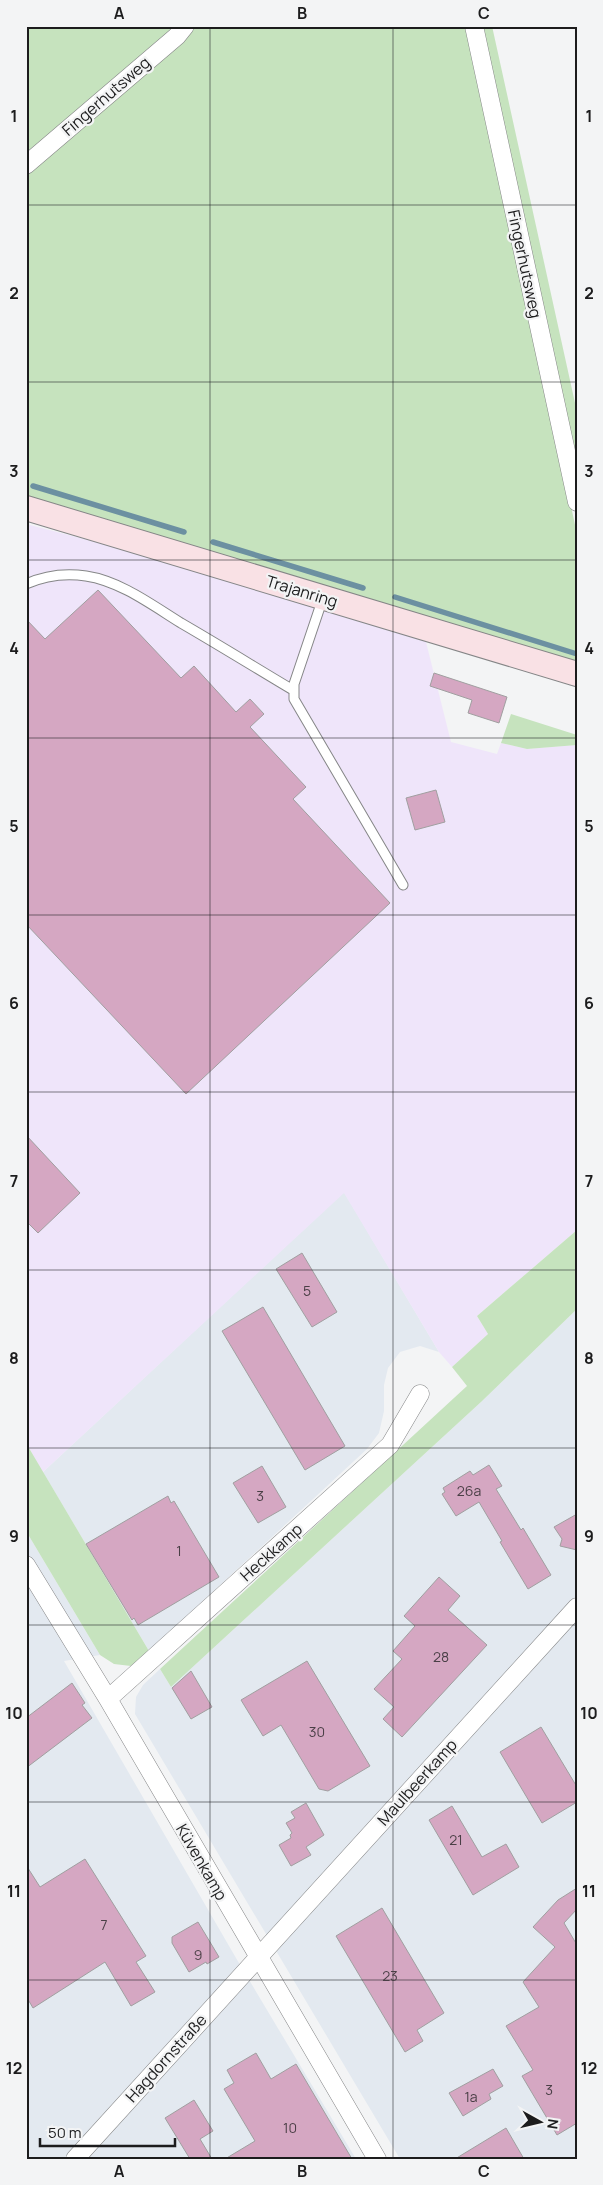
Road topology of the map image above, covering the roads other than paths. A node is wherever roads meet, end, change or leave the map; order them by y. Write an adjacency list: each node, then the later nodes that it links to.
1 (185, 26): 3 (street, Fingerhutsweg)
2 (474, 26): 4 (street, Fingerhutsweg)
3 (26, 165)
4 (577, 502)
5 (26, 508): 7 (main road, Trajanring)
6 (26, 584): 9 (lane)
7 (323, 597): 8 (main road, Trajanring); 9 (lane)
8 (577, 674)
9 (293, 690): 10 (lane)
10 (403, 885)
11 (420, 1394): 14 (street, Heckkamp)
12 (26, 1565): 14 (street, Küvenkamp)
13 (577, 1607): 15 (street, Maulbeerkamp)
14 (108, 1699): 15 (street, Küvenkamp)
15 (258, 1956): 16 (street, Hagdornstraße); 17 (street, Küvenkamp)
16 (74, 2159)
17 (377, 2159)

